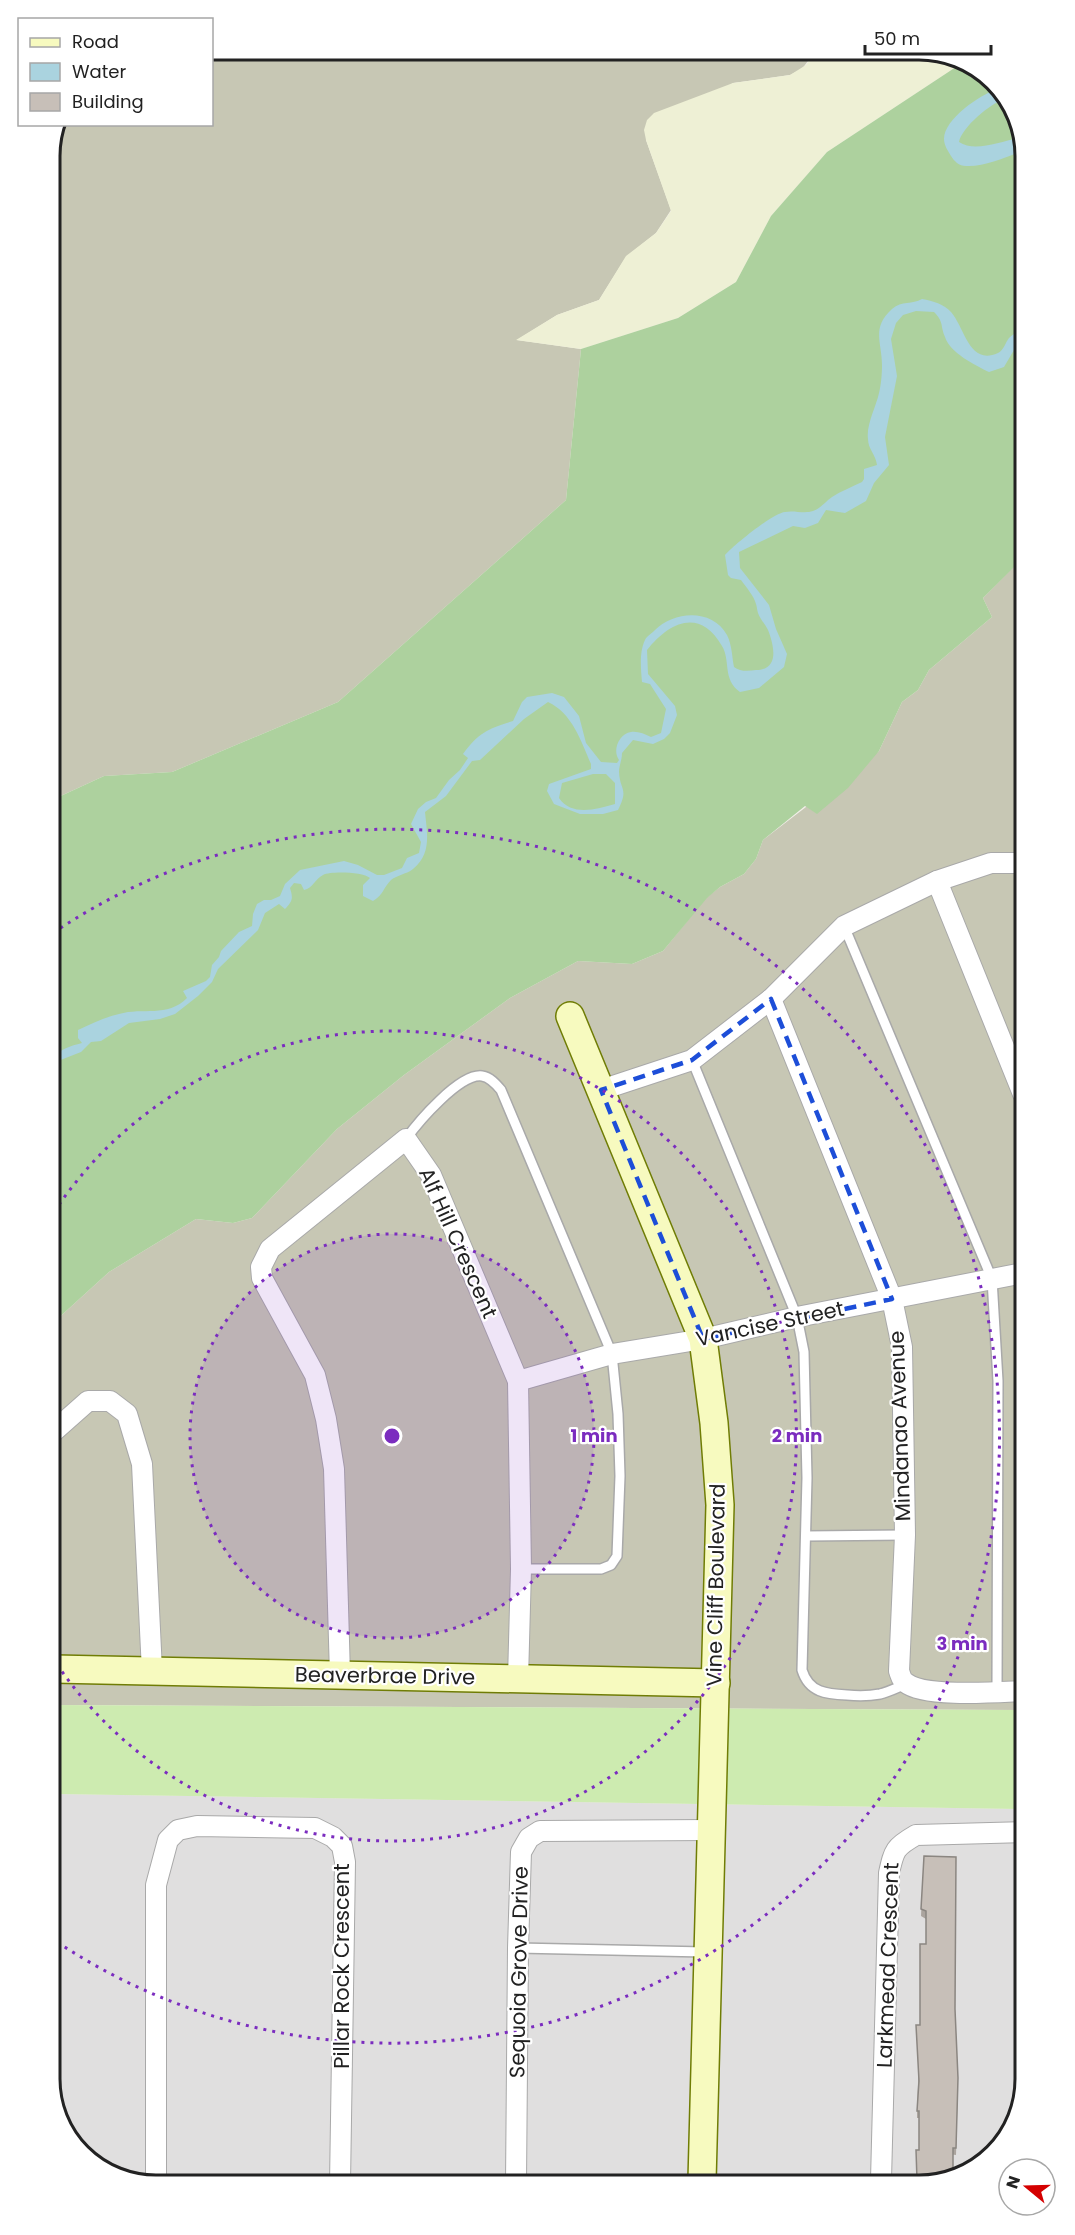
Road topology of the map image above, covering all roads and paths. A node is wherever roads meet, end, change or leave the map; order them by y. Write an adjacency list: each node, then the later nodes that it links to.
1 (1015, 863): 2 (street)
2 (937, 881): 3 (street); 7 (street)
3 (844, 926): 4 (street); 11 (lane)
4 (771, 999): 6 (street); 12 (street, Mindanao Avenue)
5 (570, 1016): 8 (street, Vine Cliff Boulevard)
6 (692, 1060): 8 (street); 13 (lane)
7 (1015, 1070)
8 (601, 1090): 14 (street, Vine Cliff Boulevard)
9 (405, 1139): 15 (lane); 16 (street, Alf Hill Crescent); 23 (street)
10 (1015, 1275): 11 (street, Vancise Street)
11 (992, 1279): 12 (street, Vancise Street); 28 (lane)
12 (892, 1299): 13 (street, Vancise Street); 18 (street, Mindanao Avenue)
13 (797, 1317): 14 (street, Vancise Street); 19 (lane)
14 (703, 1339): 15 (street, Vancise Street); 25 (street, Vine Cliff Boulevard)
15 (612, 1354): 16 (street, Vancise Street); 20 (lane)
16 (519, 1381): 20 (street, Alf Hill Crescent)
17 (60, 1426): 22 (street)
18 (905, 1535): 19 (lane); 26 (street, Mindanao Avenue)
19 (806, 1536): 26 (lane)
20 (521, 1569): 24 (street, Alf Hill Crescent)
21 (60, 1670): 22 (street, Beaverbrae Drive)
22 (152, 1671): 23 (street, Beaverbrae Drive)
23 (340, 1675): 24 (street, Beaverbrae Drive)
24 (518, 1679): 25 (street, Beaverbrae Drive)
25 (716, 1683): 29 (street, Vine Cliff Boulevard)
26 (906, 1684): 28 (street)
27 (1015, 1691): 28 (street)
28 (997, 1692)
29 (710, 1830): 31 (street, Sequoia Grove Drive); 32 (street, Vine Cliff Boulevard)
30 (1015, 1832): 37 (street, Larkmead Crescent)
31 (518, 1948): 32 (lane); 35 (street, Sequoia Grove Drive)
32 (707, 1952): 36 (street, Vine Cliff Boulevard)
33 (156, 2175): 34 (street, Pillar Rock Crescent)
34 (340, 2175)
35 (516, 2175)
36 (702, 2175)
37 (881, 2175)

